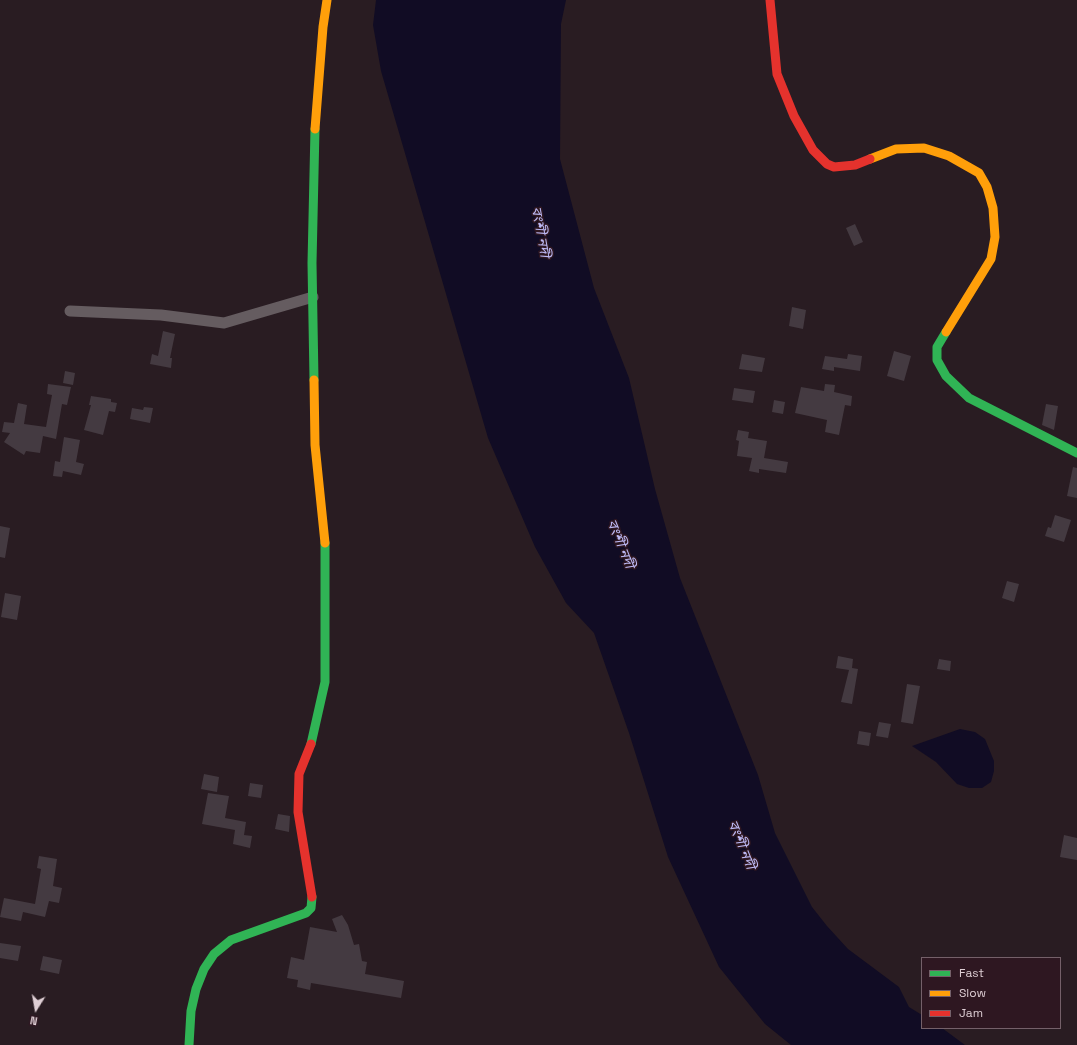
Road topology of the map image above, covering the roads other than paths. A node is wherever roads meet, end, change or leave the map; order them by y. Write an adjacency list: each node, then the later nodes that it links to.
1 (327, 0): 3 (street)
2 (770, 0): 5 (street)
3 (313, 297): 4 (street); 6 (street)
4 (70, 311)
5 (1077, 453)
6 (189, 1045)

